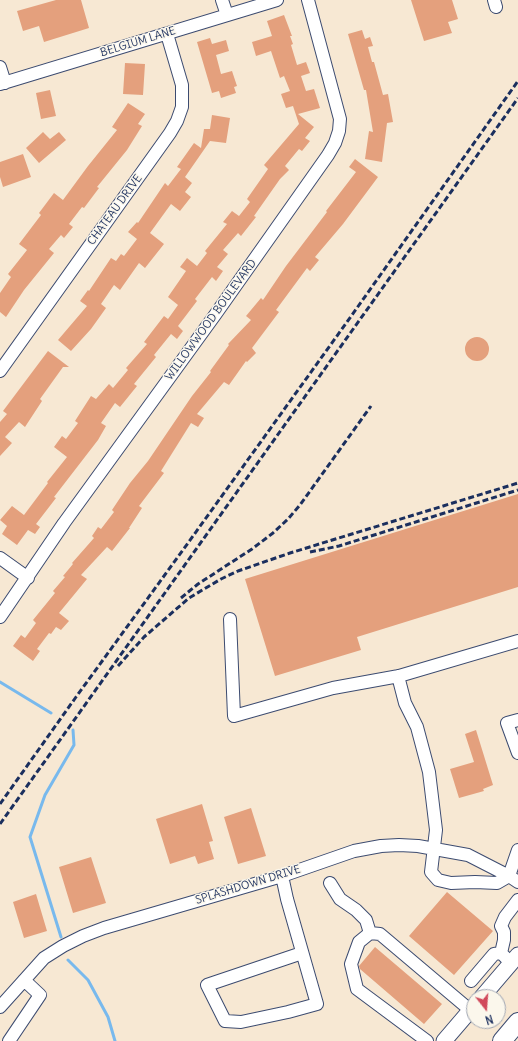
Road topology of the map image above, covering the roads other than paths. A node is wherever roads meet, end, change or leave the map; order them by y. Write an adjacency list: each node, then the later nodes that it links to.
1 (222, 0): 4 (street)
2 (277, 0): 4 (street, BELGIUM LANE)
3 (308, 0): 10 (street, WILLOWWOOD BOULEVARD)
4 (227, 15): 5 (street, BELGIUM LANE)
5 (167, 34): 7 (street, BELGIUM LANE); 8 (street, CHATEAU DRIVE)
6 (0, 67): 7 (street)
7 (2, 83)
8 (0, 371)
9 (0, 558): 10 (street)
10 (28, 578): 11 (street, WILLOWWOOD BOULEVARD)
11 (0, 617)
12 (230, 619): 14 (street)
13 (518, 640): 14 (street)
14 (398, 676): 17 (street)
15 (518, 720): 16 (street)
16 (518, 753)
17 (433, 848): 19 (street, SPLASHDOWN DRIVE); 20 (street, SPLASHDOWN DRIVE); 20 (street)
18 (518, 850): 20 (street)
19 (282, 876): 24 (street); 26 (street, SPLASHDOWN DRIVE)
20 (513, 879)
21 (330, 883): 23 (street)
22 (518, 900): 25 (street)
23 (370, 933): 29 (street); 34 (street)
24 (302, 953): 24 (street)
25 (510, 957): 27 (street); 28 (main road)
26 (24, 980): 30 (street, SPLASHDOWN DRIVE); 33 (street)
27 (471, 981)
28 (488, 989)
29 (466, 1003)
30 (0, 1007)
31 (466, 1015): 35 (main road)
32 (518, 1022): 36 (highway)
33 (9, 1041)
34 (428, 1041)
35 (444, 1041)
36 (502, 1041)

